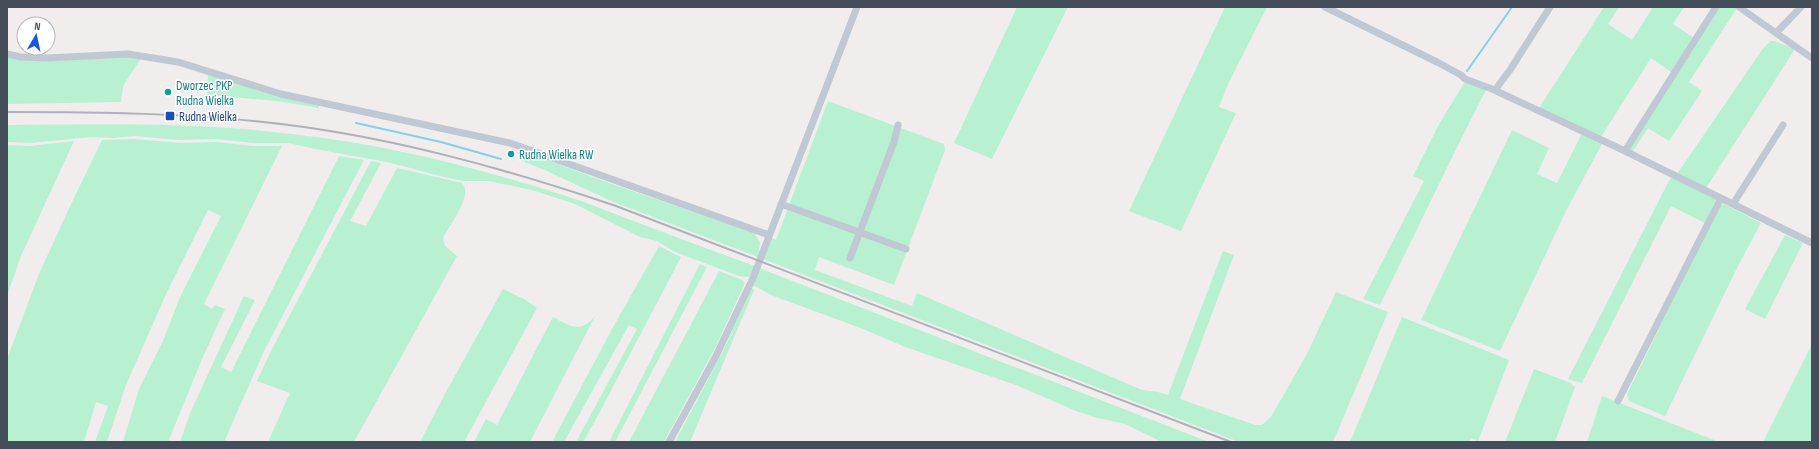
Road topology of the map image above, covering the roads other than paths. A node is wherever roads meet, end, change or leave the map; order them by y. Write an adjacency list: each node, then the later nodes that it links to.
1 (857, 7): 15 (street)
2 (1325, 7): 10 (street)
3 (1550, 7): 10 (street)
4 (1716, 7): 13 (street)
5 (1739, 7): 7 (street)
6 (1801, 7): 7 (street)
7 (1776, 33): 9 (street)
8 (7, 54): 18 (street)
9 (1812, 58)
10 (1496, 90): 13 (street)
11 (898, 125): 17 (street)
12 (1783, 125): 16 (street)
13 (1625, 151): 14 (street)
14 (1721, 198): 16 (street); 22 (street)
15 (781, 204): 17 (street); 18 (street)
16 (1733, 204): 19 (street)
17 (860, 233): 20 (street); 21 (street)
18 (769, 235): 23 (street)
19 (1812, 243)
20 (906, 249)
21 (850, 258)
22 (1618, 401)
23 (669, 442)

